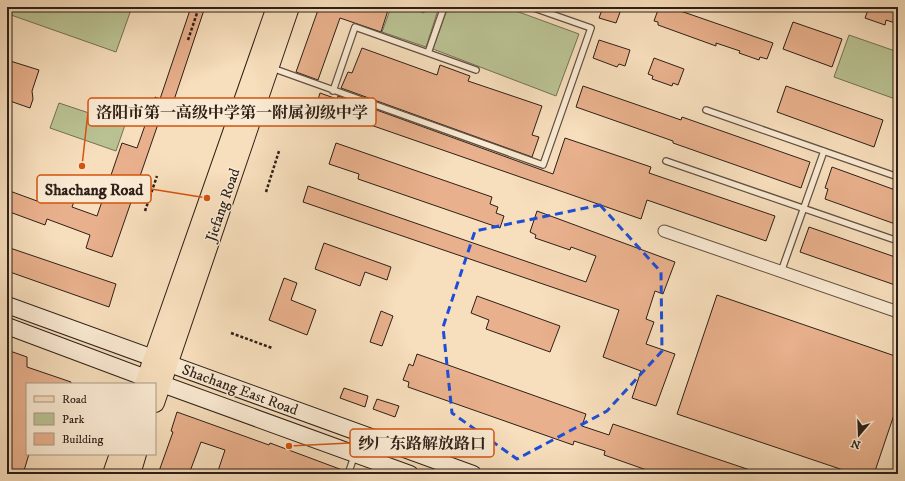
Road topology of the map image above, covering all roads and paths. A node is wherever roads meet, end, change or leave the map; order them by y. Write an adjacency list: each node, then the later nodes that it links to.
1 (199, 7): 6 (path)
2 (276, 7): 8 (main road, Jiefang Road)
3 (290, 7): 8 (main road, Jiefang Road)
4 (444, 7): 7 (lane)
5 (531, 7): 10 (lane)
6 (188, 40)
7 (428, 53): 9 (lane); 10 (lane)
8 (263, 65): 10 (lane); 28 (main road, Jiefang Road)
9 (476, 70)
10 (333, 91)
11 (706, 110): 13 (lane)
12 (280, 151): 17 (path)
13 (824, 151): 16 (lane); 18 (lane)
14 (666, 161): 18 (lane)
15 (157, 176): 19 (path)
16 (898, 177)
17 (266, 192)
18 (804, 208): 21 (lane); 22 (lane)
19 (145, 211)
20 (664, 231): 22 (street)
21 (898, 241)
22 (781, 272): 24 (street)
23 (7, 305): 28 (main road, Shachang East Road)
24 (898, 312)
25 (7, 326): 29 (main road, Shachang East Road)
26 (231, 334): 27 (path)
27 (272, 348)
28 (161, 361): 29 (main road, Jiefang Road); 38 (main road, Shachang East Road)
29 (151, 382)
30 (156, 384): 31 (main road, Shachang East Road)
31 (355, 454): 36 (lane); 37 (main road, Shachang East Road)
32 (119, 455): 34 (main road)
33 (137, 455): 35 (main road)
34 (112, 474)
35 (130, 474)
36 (348, 474)
37 (410, 474)
38 (473, 474)

